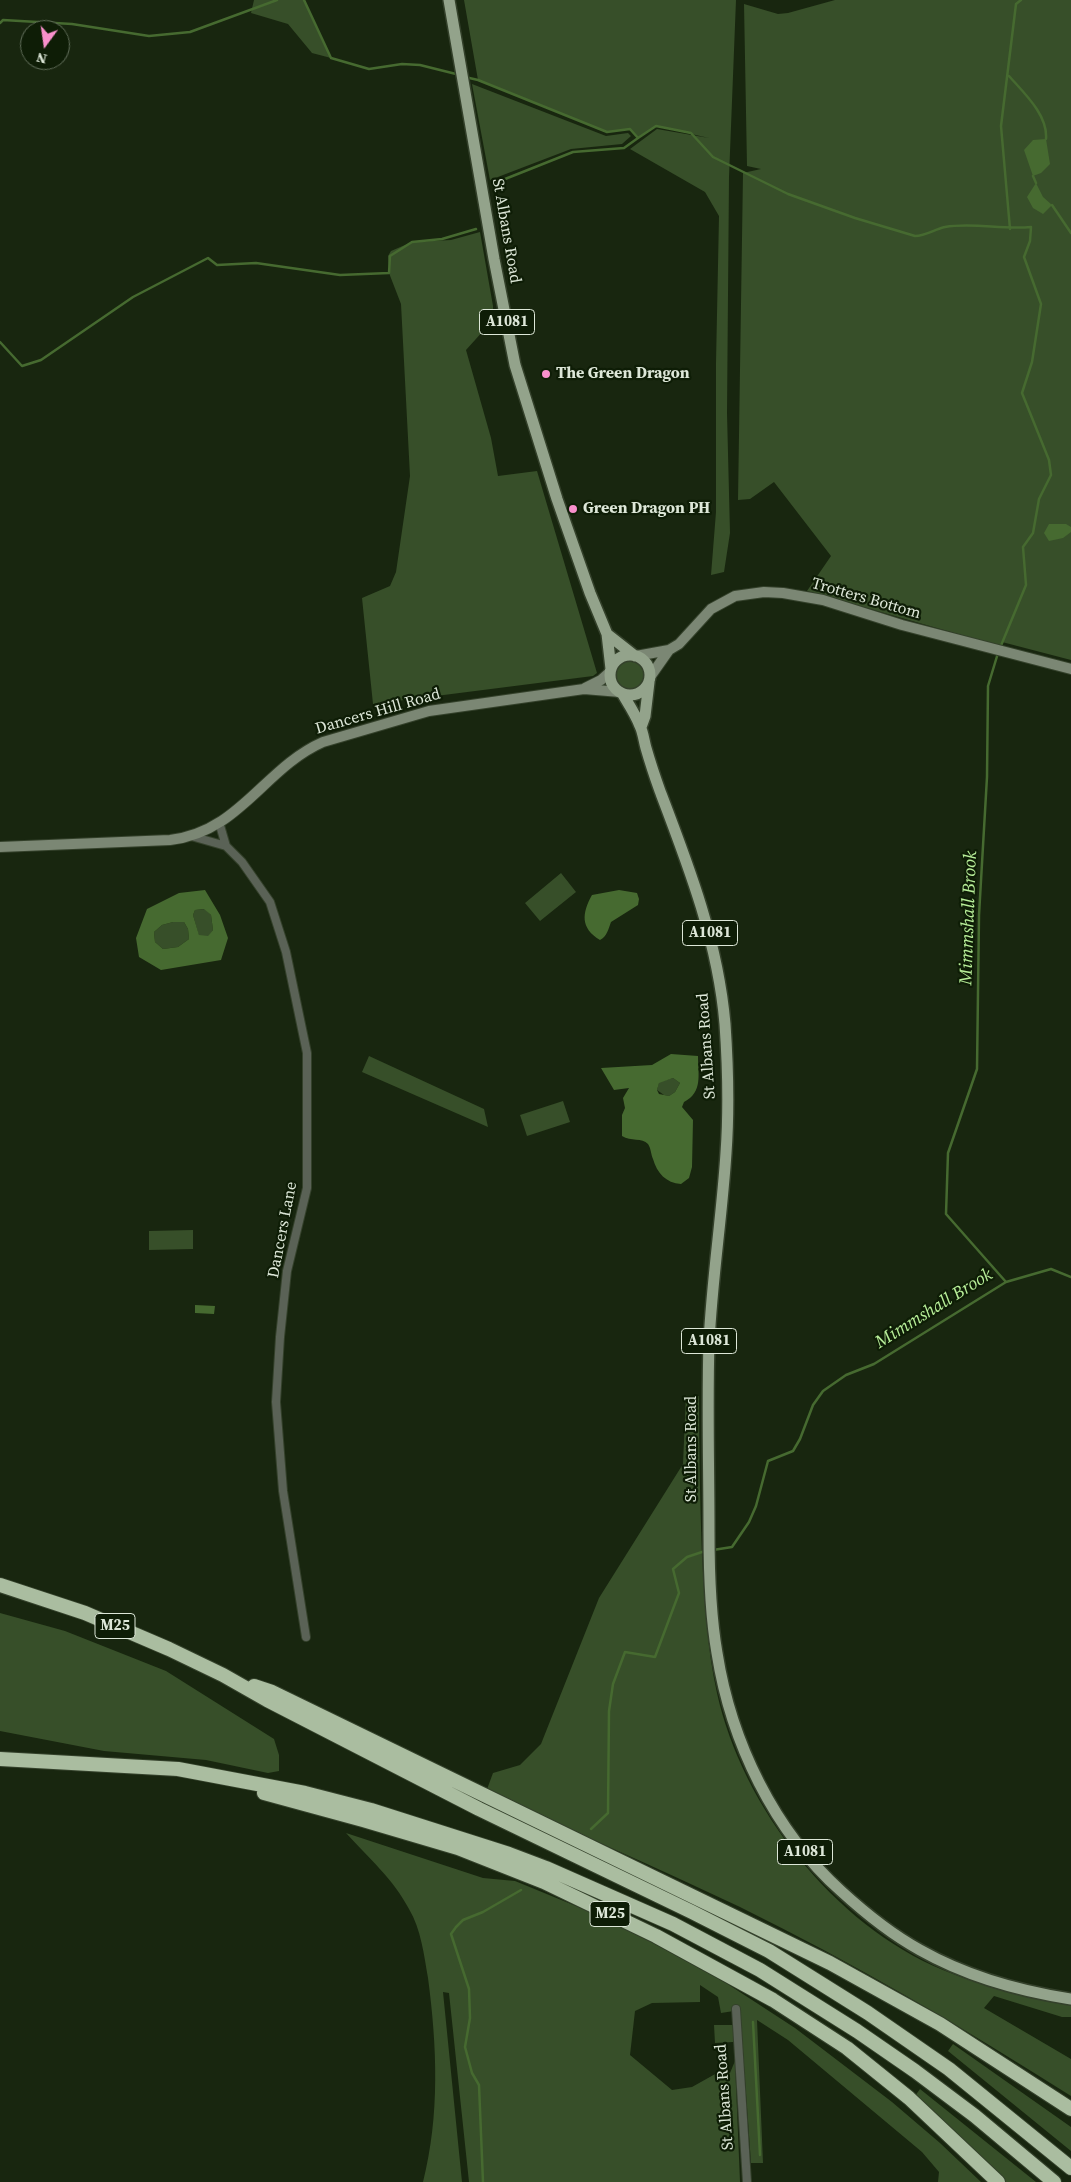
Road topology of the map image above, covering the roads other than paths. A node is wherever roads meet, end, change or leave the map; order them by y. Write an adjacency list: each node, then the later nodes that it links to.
1 (449, 0): 2 (main road, St Albans Road / A1081)
2 (607, 634): 4 (main road, St Albans Road / A1081); 6 (main road, St Albans Road / A1081)
3 (669, 650): 4 (street); 5 (street, Trotters Bottom); 7 (street, Trotters Bottom)
4 (636, 656): 6 (main road); 7 (main road)
5 (1071, 669)
6 (611, 670): 8 (street, Dancers Hill Road); 9 (main road)
7 (649, 679): 9 (main road); 10 (main road, St Albans Road / A1081)
8 (584, 688): 9 (street, Dancers Hill Road); 11 (street, Dancers Hill Road)
9 (621, 692): 10 (main road, St Albans Road / A1081)
10 (641, 727): 20 (main road, St Albans Road / A1081)
11 (219, 822): 12 (street, Dancers Hill Road); 13 (street, Dancers Lane)
12 (192, 836): 13 (street, Dancers Lane); 14 (street, Dancers Hill Road)
13 (226, 846): 16 (street, Dancers Lane)
14 (0, 847)
15 (0, 1585): 17 (highway, M25)
16 (306, 1637)
17 (222, 1675): 22 (highway, M25); 23 (highway, M25)
18 (0, 1758): 19 (highway, M25)
19 (159, 1769): 25 (highway, M25); 26 (highway, M25)
20 (1071, 1999)
21 (736, 2009): 24 (street, St Albans Road)
22 (1071, 2109)
23 (1071, 2168)
24 (747, 2182)
25 (998, 2182)
26 (1054, 2182)

